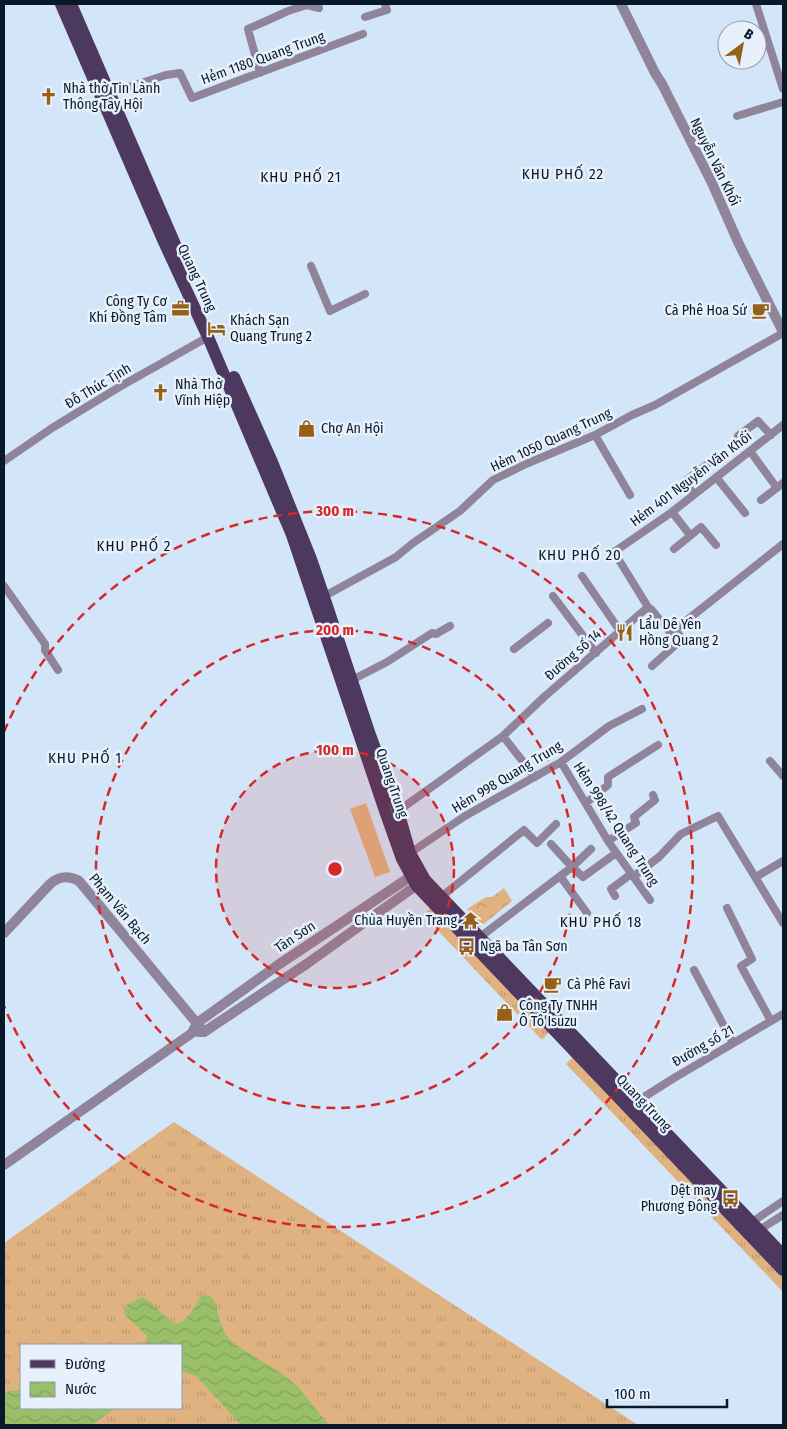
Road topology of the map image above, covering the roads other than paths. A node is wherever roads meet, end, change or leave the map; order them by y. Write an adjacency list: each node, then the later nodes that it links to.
1 (60, 4): 11 (main road, Quang Trung)
2 (71, 4): 11 (main road, Quang Trung)
3 (385, 4): 7 (street)
4 (621, 4): 17 (street, Nguyễn Văn Khối)
5 (756, 4): 10 (street)
6 (319, 8): 9 (street)
7 (365, 17)
8 (363, 34): 9 (street, Hẻm 1180 Quang Trung)
9 (260, 72): 11 (street, Hẻm 1180 Quang Trung)
10 (783, 89)
11 (105, 94): 15 (main road, Quang Trung)
12 (783, 102): 13 (street)
13 (737, 116)
14 (311, 266): 16 (street)
15 (186, 282): 18 (main road, Quang Trung); 37 (main road, Quang Trung)
16 (366, 294)
17 (783, 333): 20 (street, Hẻm 1050 Quang Trung)
18 (208, 337): 24 (street, Đỗ Thúc Tịnh); 37 (main road, Quang Trung)
19 (783, 426): 21 (street, Hẻm 401 Nguyễn Văn Khối)
20 (595, 435): 29 (street); 41 (street, Hẻm 1050 Quang Trung)
21 (771, 435): 22 (street); 23 (street, Hẻm 401 Nguyễn Văn Khối)
22 (738, 436)
23 (750, 451): 26 (street, Hẻm 401 Nguyễn Văn Khối); 27 (street)
24 (4, 461)
25 (709, 463): 28 (street)
26 (716, 478): 28 (street, Hẻm 401 Nguyễn Văn Khối); 32 (street)
27 (780, 485): 30 (street)
28 (694, 494): 31 (street, Hẻm 401 Nguyễn Văn Khối)
29 (630, 495)
30 (761, 500)
31 (672, 512): 33 (street); 42 (street, Hẻm 401 Nguyễn Văn Khối)
32 (744, 514)
33 (690, 536): 35 (street); 36 (street)
34 (783, 544): 45 (street)
35 (716, 545)
36 (674, 550)
37 (307, 561): 41 (main road, Quang Trung)
38 (582, 576): 46 (street)
39 (4, 586): 50 (street)
40 (554, 596): 48 (street)
41 (320, 599): 51 (main road, Quang Trung); 73 (main road, Quang Trung)
42 (648, 607): 45 (street); 46 (street, Đường số 14)
43 (548, 623): 47 (street)
44 (450, 626): 51 (street)
45 (675, 629): 49 (street)
46 (620, 631): 48 (street, Đường số 14)
47 (514, 650)
48 (596, 653): 53 (street, Đường số 14)
49 (652, 666)
50 (58, 670)
51 (352, 680): 61 (main road, Quang Trung)
52 (642, 709): 56 (street, Hẻm 998 Quang Trung)
53 (502, 736): 58 (street); 61 (street, Đường số 14)
54 (658, 745): 60 (street)
55 (770, 761): 57 (street)
56 (561, 762): 58 (street, Hẻm 998 Quang Trung); 60 (street, Hẻm 998/42 Quang Trung)
57 (783, 776)
58 (535, 777): 66 (street, Hẻm 998 Quang Trung)
59 (653, 796): 63 (street)
60 (586, 803): 63 (street, Hẻm 998/42 Quang Trung)
61 (398, 811): 66 (main road, Quang Trung)
62 (556, 824): 75 (street)
63 (608, 841): 67 (street, Hẻm 998/42 Quang Trung)
64 (552, 844): 69 (street)
65 (591, 849): 69 (street)
66 (410, 853): 73 (main road, Quang Trung)
67 (616, 853): 69 (street); 70 (street, Hẻm 998/42 Quang Trung)
68 (783, 861): 72 (street)
69 (572, 867): 71 (street)
70 (632, 875): 72 (street); 74 (street); 76 (street, Hẻm 998/42 Quang Trung)
71 (560, 876): 78 (street); 81 (street)
72 (756, 877): 79 (street)
73 (418, 878): 75 (main road, Quang Trung); 85 (street, Tân Sơn); 86 (street, Tân Sơn); 88 (main road, Quang Trung)
74 (615, 896)
75 (441, 897): 81 (main road, Quang Trung)
76 (650, 900)
77 (726, 908): 84 (street)
78 (587, 912)
79 (783, 920)
80 (4, 933): 85 (street, Phạm Văn Bạch)
81 (480, 937): 88 (main road, Quang Trung)
82 (694, 970): 89 (street)
83 (783, 1014): 84 (street, Đường số 21)
84 (771, 1021): 89 (street, Đường số 21)
85 (197, 1023): 86 (street, Phạm Văn Bạch); 87 (street, Tân Sơn)
86 (204, 1032): 87 (street, Tân Sơn)
87 (192, 1033): 91 (street, Tân Sơn)
88 (568, 1038): 90 (main road, Quang Trung)
89 (733, 1043): 90 (street, Đường số 21)
90 (632, 1105): 94 (main road, Quang Trung); 96 (main road, Quang Trung)
91 (4, 1164)
92 (783, 1201): 94 (street)
93 (783, 1215): 94 (street)
94 (756, 1226): 95 (main road, Quang Trung)
95 (783, 1255)
96 (783, 1270)

